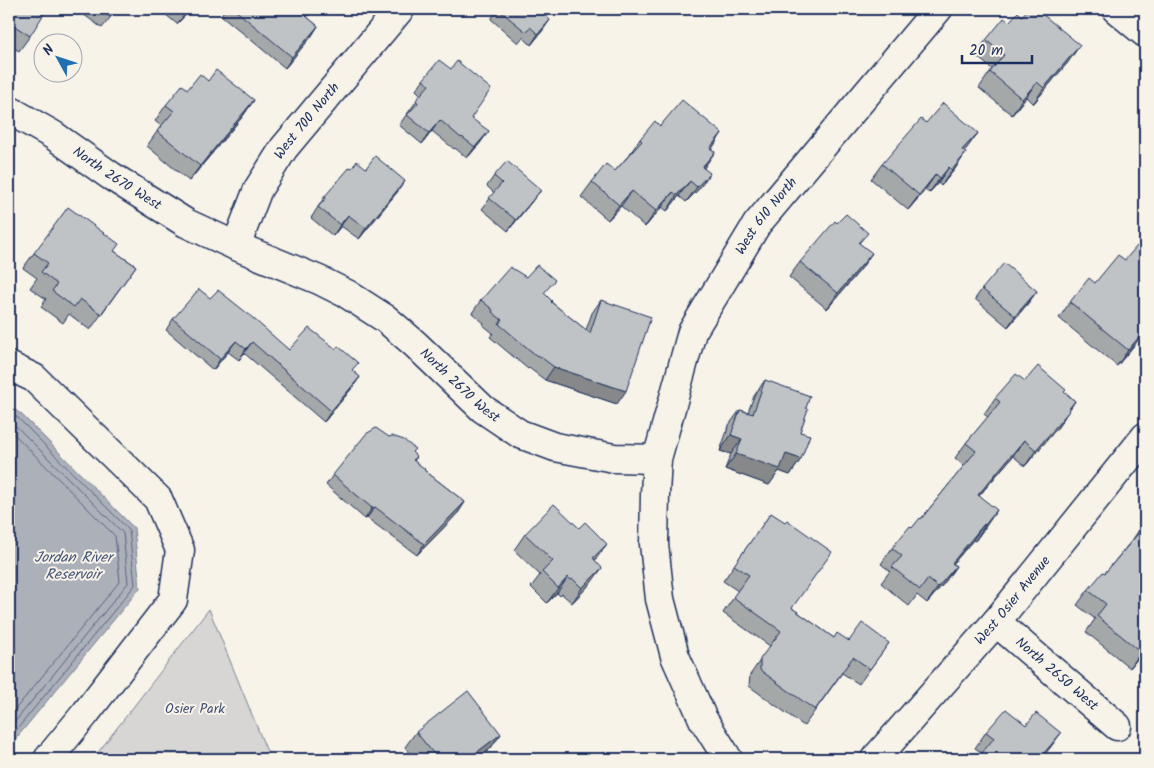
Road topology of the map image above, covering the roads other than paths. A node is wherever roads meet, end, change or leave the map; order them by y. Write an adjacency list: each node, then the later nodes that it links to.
1 (400, 9): 6 (street, West 700 North)
2 (938, 9): 9 (street, West 610 North)
3 (1116, 9): 4 (street)
4 (1145, 33)
5 (9, 110): 6 (street, North 2670 West)
6 (236, 246): 9 (street, North 2670 West)
7 (9, 366): 12 (street)
8 (1145, 437): 10 (street, West Osier Avenue)
9 (657, 459): 13 (street)
10 (996, 622): 11 (street, North 2650 West); 14 (street, West Osier Avenue)
11 (1117, 726)
12 (48, 759)
13 (728, 759)
14 (876, 759)

